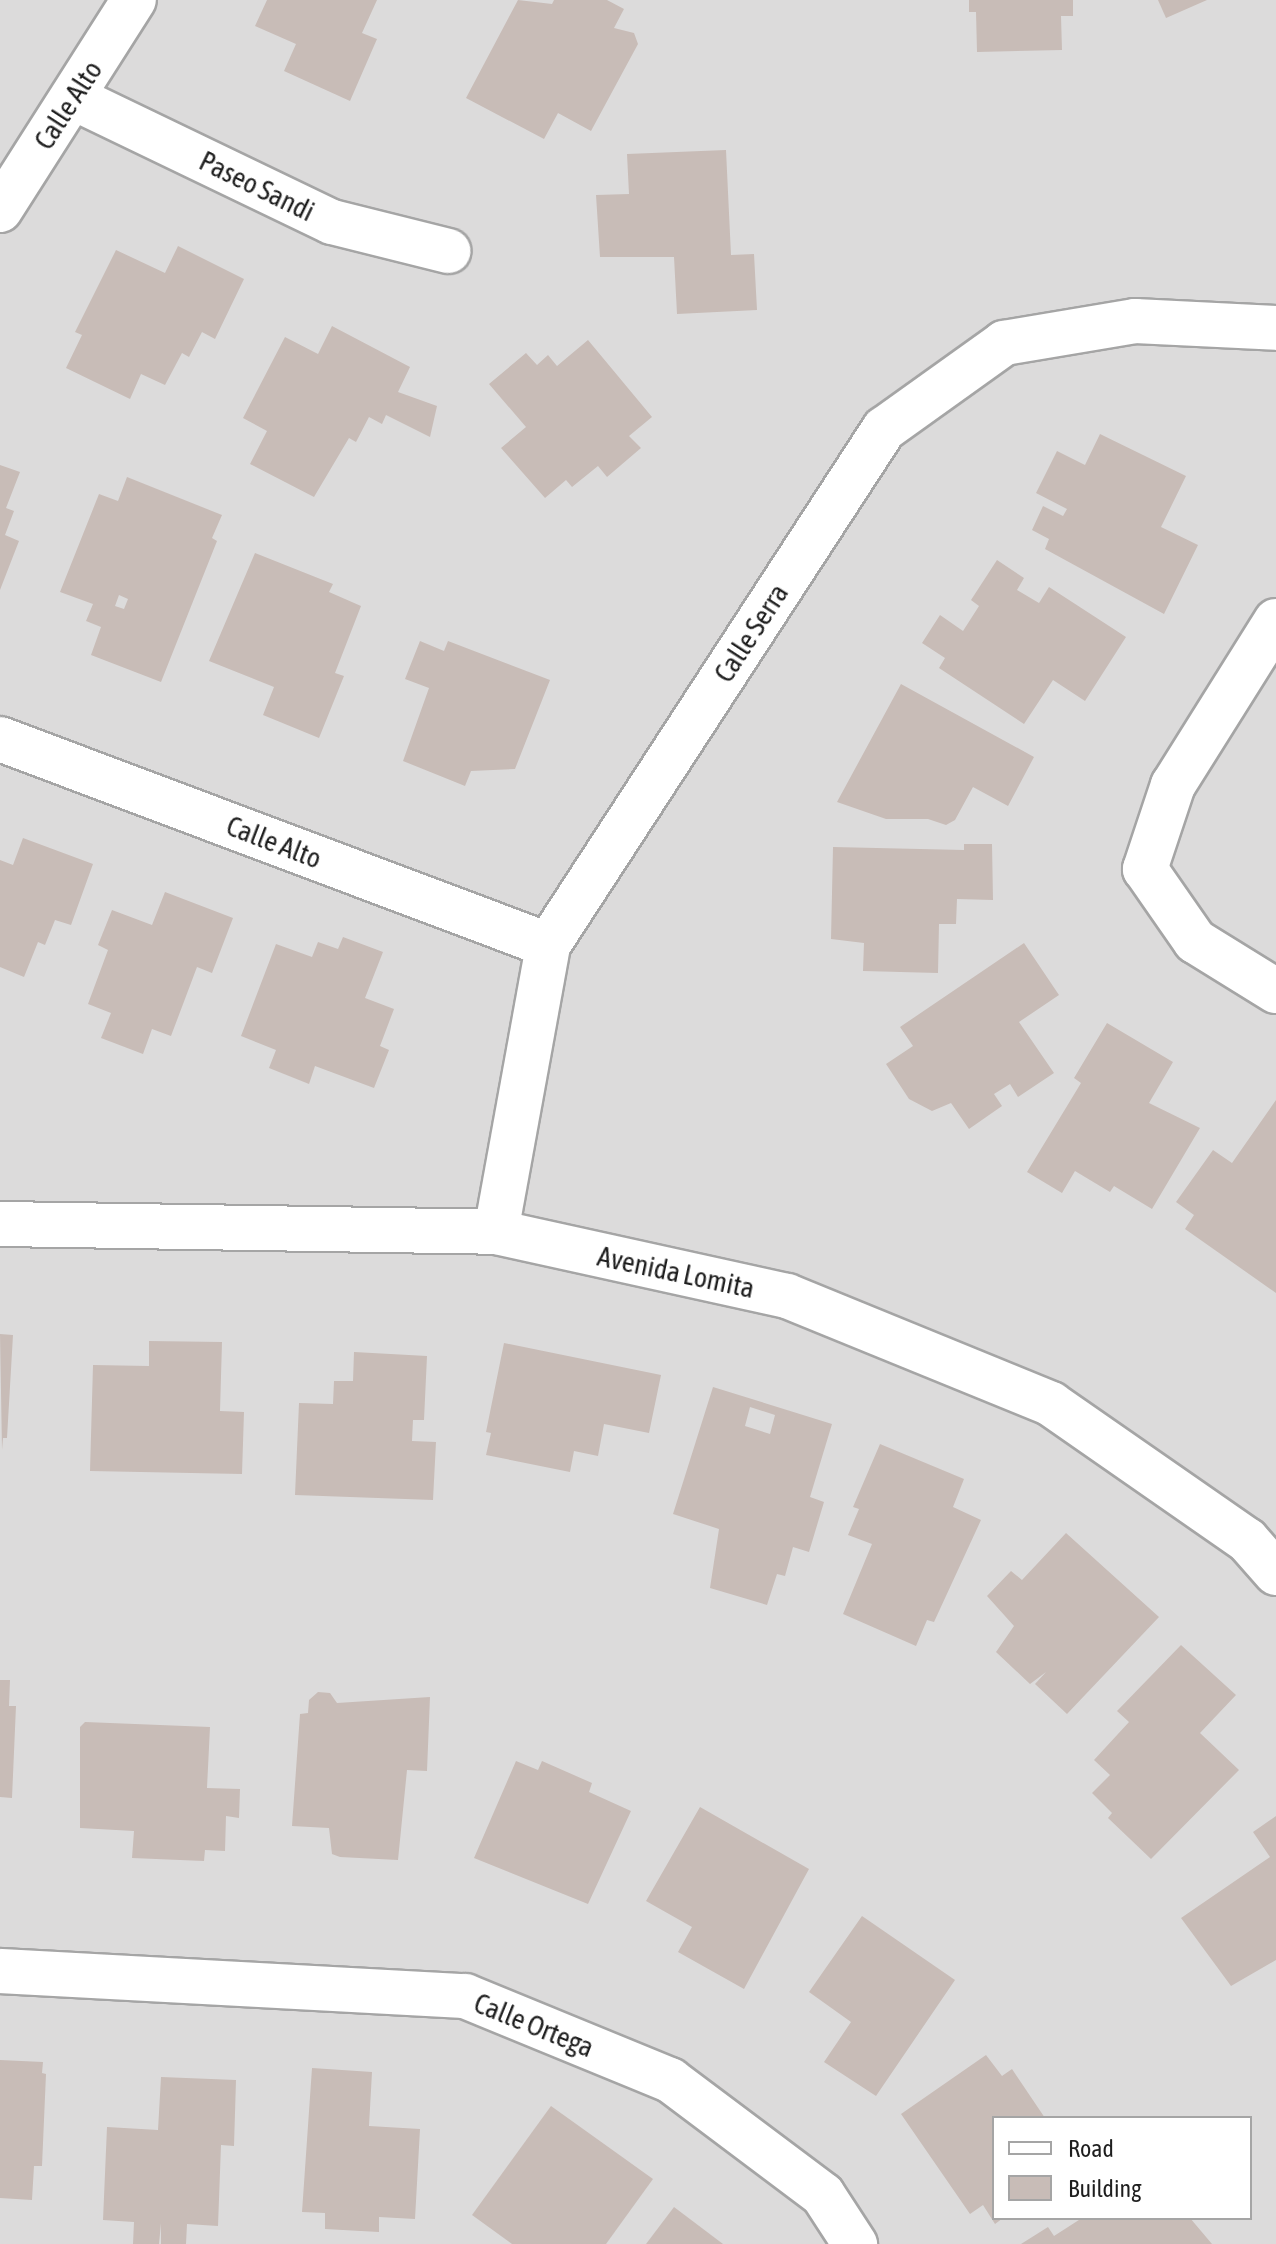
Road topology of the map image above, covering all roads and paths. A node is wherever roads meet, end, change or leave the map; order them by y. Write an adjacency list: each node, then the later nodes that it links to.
1 (134, 0): 2 (street, Calle Alto)
2 (74, 98): 3 (street, Calle Alto); 4 (street, Paseo Sandi)
3 (0, 210)
4 (448, 251)
5 (1276, 328): 8 (street, Calle Serra)
6 (1276, 621): 9 (street)
7 (0, 739): 8 (street, Calle Alto)
8 (548, 945): 11 (street, Calle Serra)
9 (1276, 991)
10 (0, 1224): 11 (street, Avenida Lomita)
11 (496, 1232): 12 (street, Avenida Lomita)
12 (1276, 1573)
13 (0, 1971): 14 (street, Calle Ortega)
14 (855, 2244)

